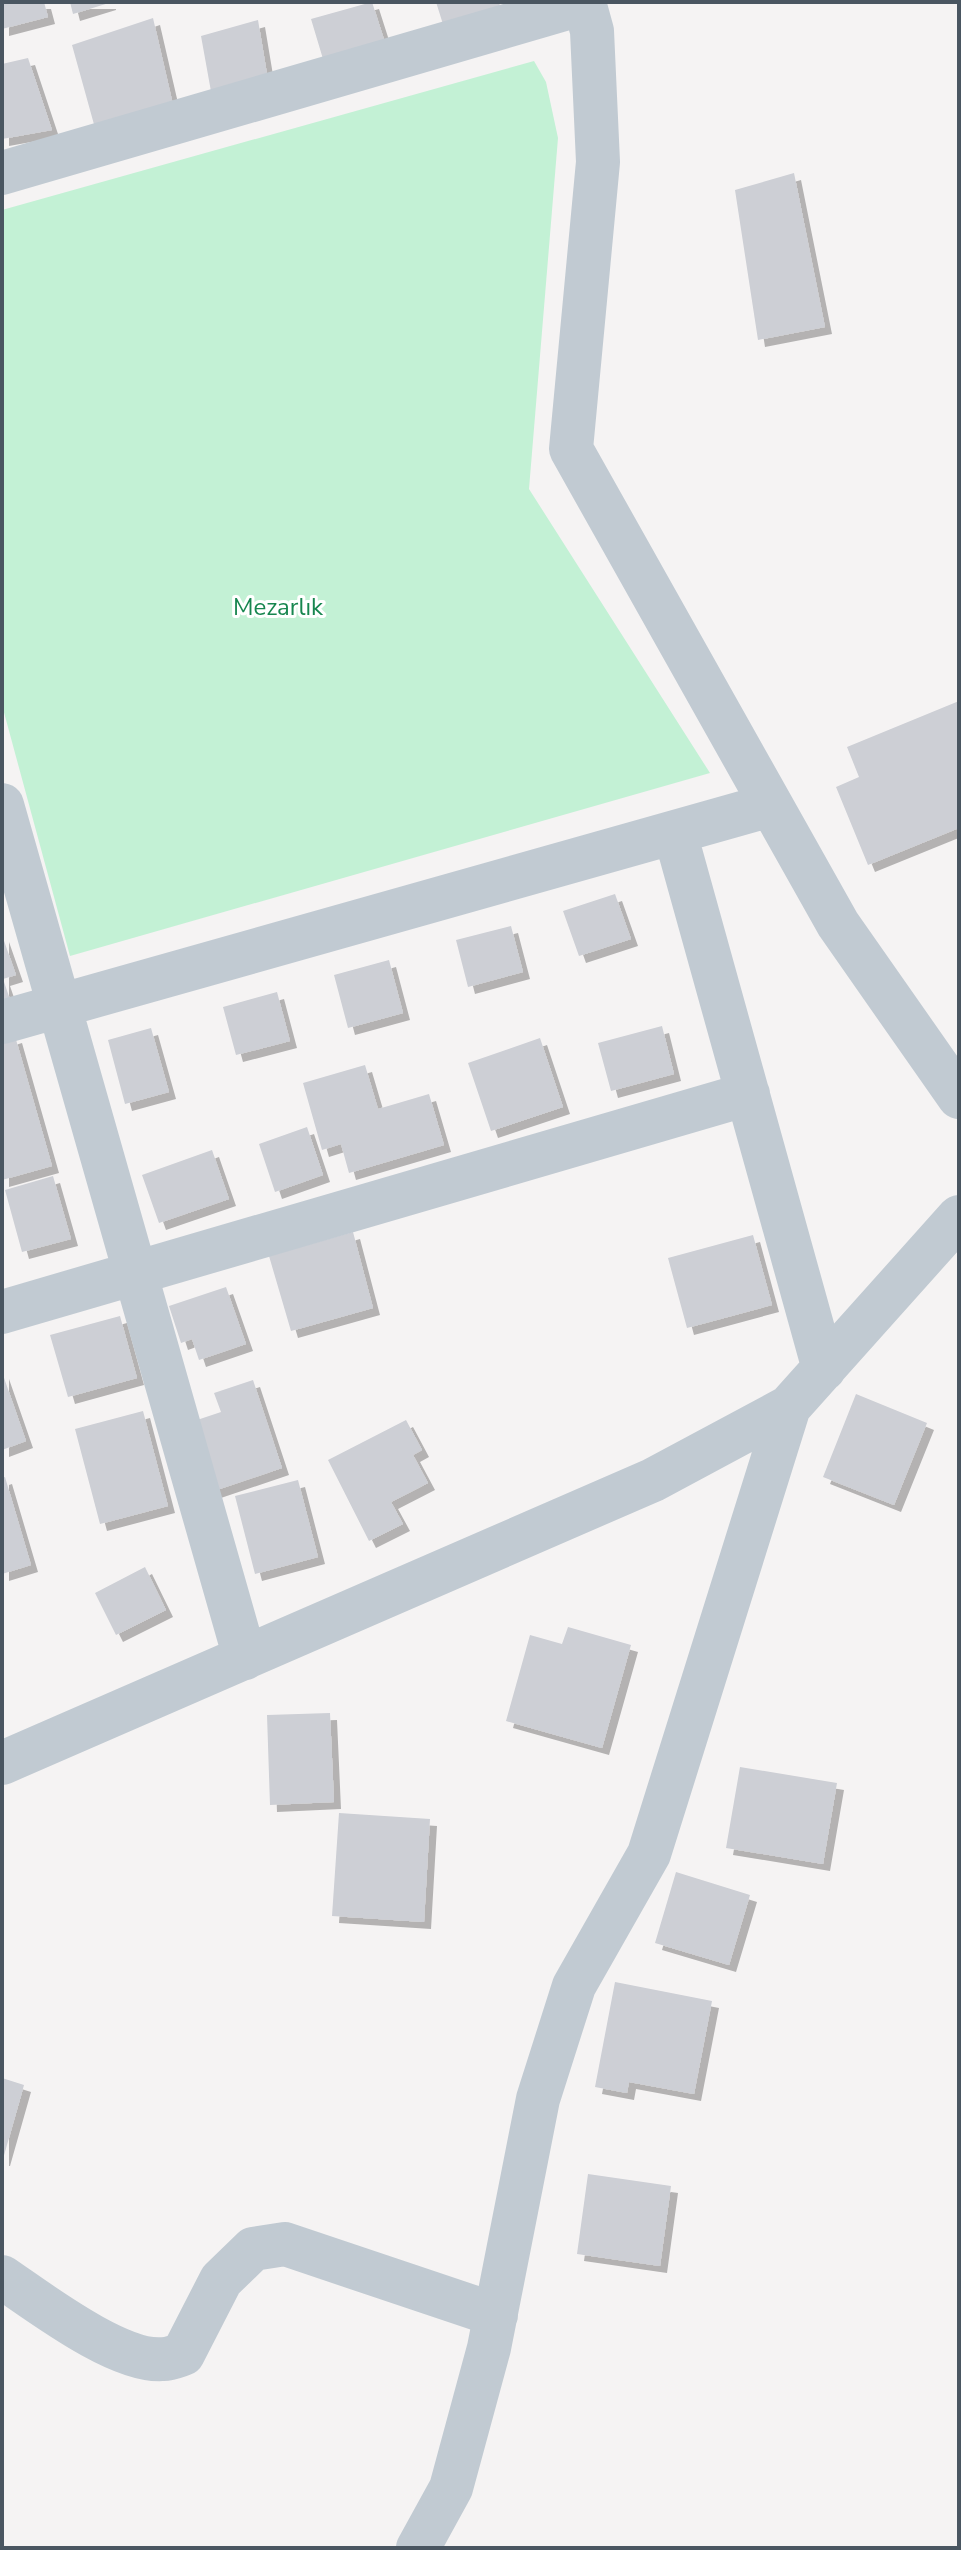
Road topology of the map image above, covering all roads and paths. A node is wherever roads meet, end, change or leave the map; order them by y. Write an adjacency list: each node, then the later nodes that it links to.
1 (584, 3): 2 (street); 4 (street)
2 (2, 173)
3 (2, 805): 6 (street)
4 (771, 805): 5 (street); 9 (street)
5 (675, 833): 6 (street); 8 (street)
6 (59, 1006): 7 (street); 11 (street)
7 (2, 1022)
8 (748, 1094): 11 (street); 13 (street)
9 (959, 1097)
10 (959, 1217): 13 (street)
11 (136, 1274): 12 (street); 15 (street)
12 (2, 1312)
13 (824, 1369): 14 (street)
14 (789, 1407): 15 (street); 18 (street)
15 (245, 1658): 16 (street)
16 (2, 1763)
17 (2, 2277): 18 (street)
18 (496, 2315): 19 (street)
19 (418, 2548)

